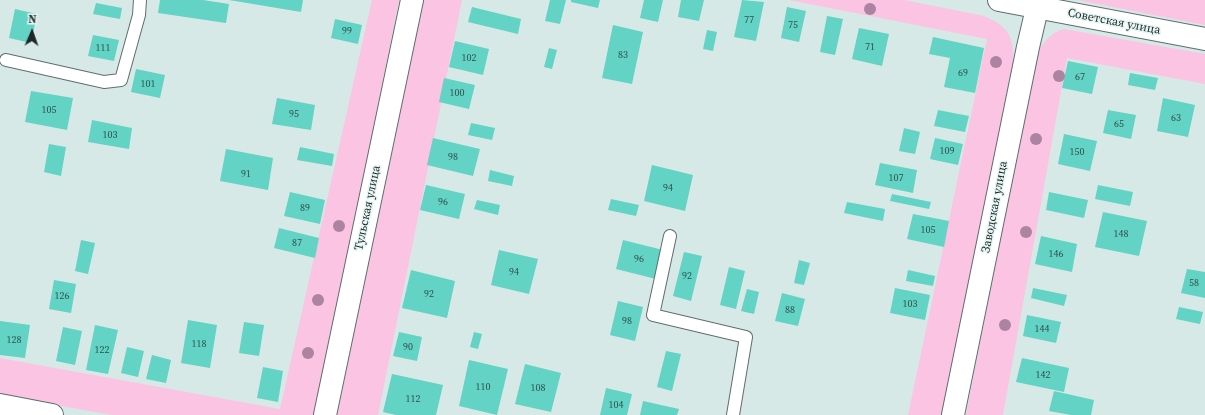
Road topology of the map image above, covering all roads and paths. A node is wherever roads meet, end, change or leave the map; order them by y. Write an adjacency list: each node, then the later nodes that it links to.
1 (140, 0): 6 (lane)
2 (412, 0): 10 (street, Тульская улица)
3 (999, 0): 4 (street, Советская улица)
4 (1038, 4): 5 (street, Советская улица); 12 (street, Заводская улица)
5 (1205, 39)
6 (6, 60)
7 (670, 236): 11 (lane)
8 (0, 405): 9 (street)
9 (52, 415)
10 (325, 415)
11 (733, 415)
12 (954, 415)

